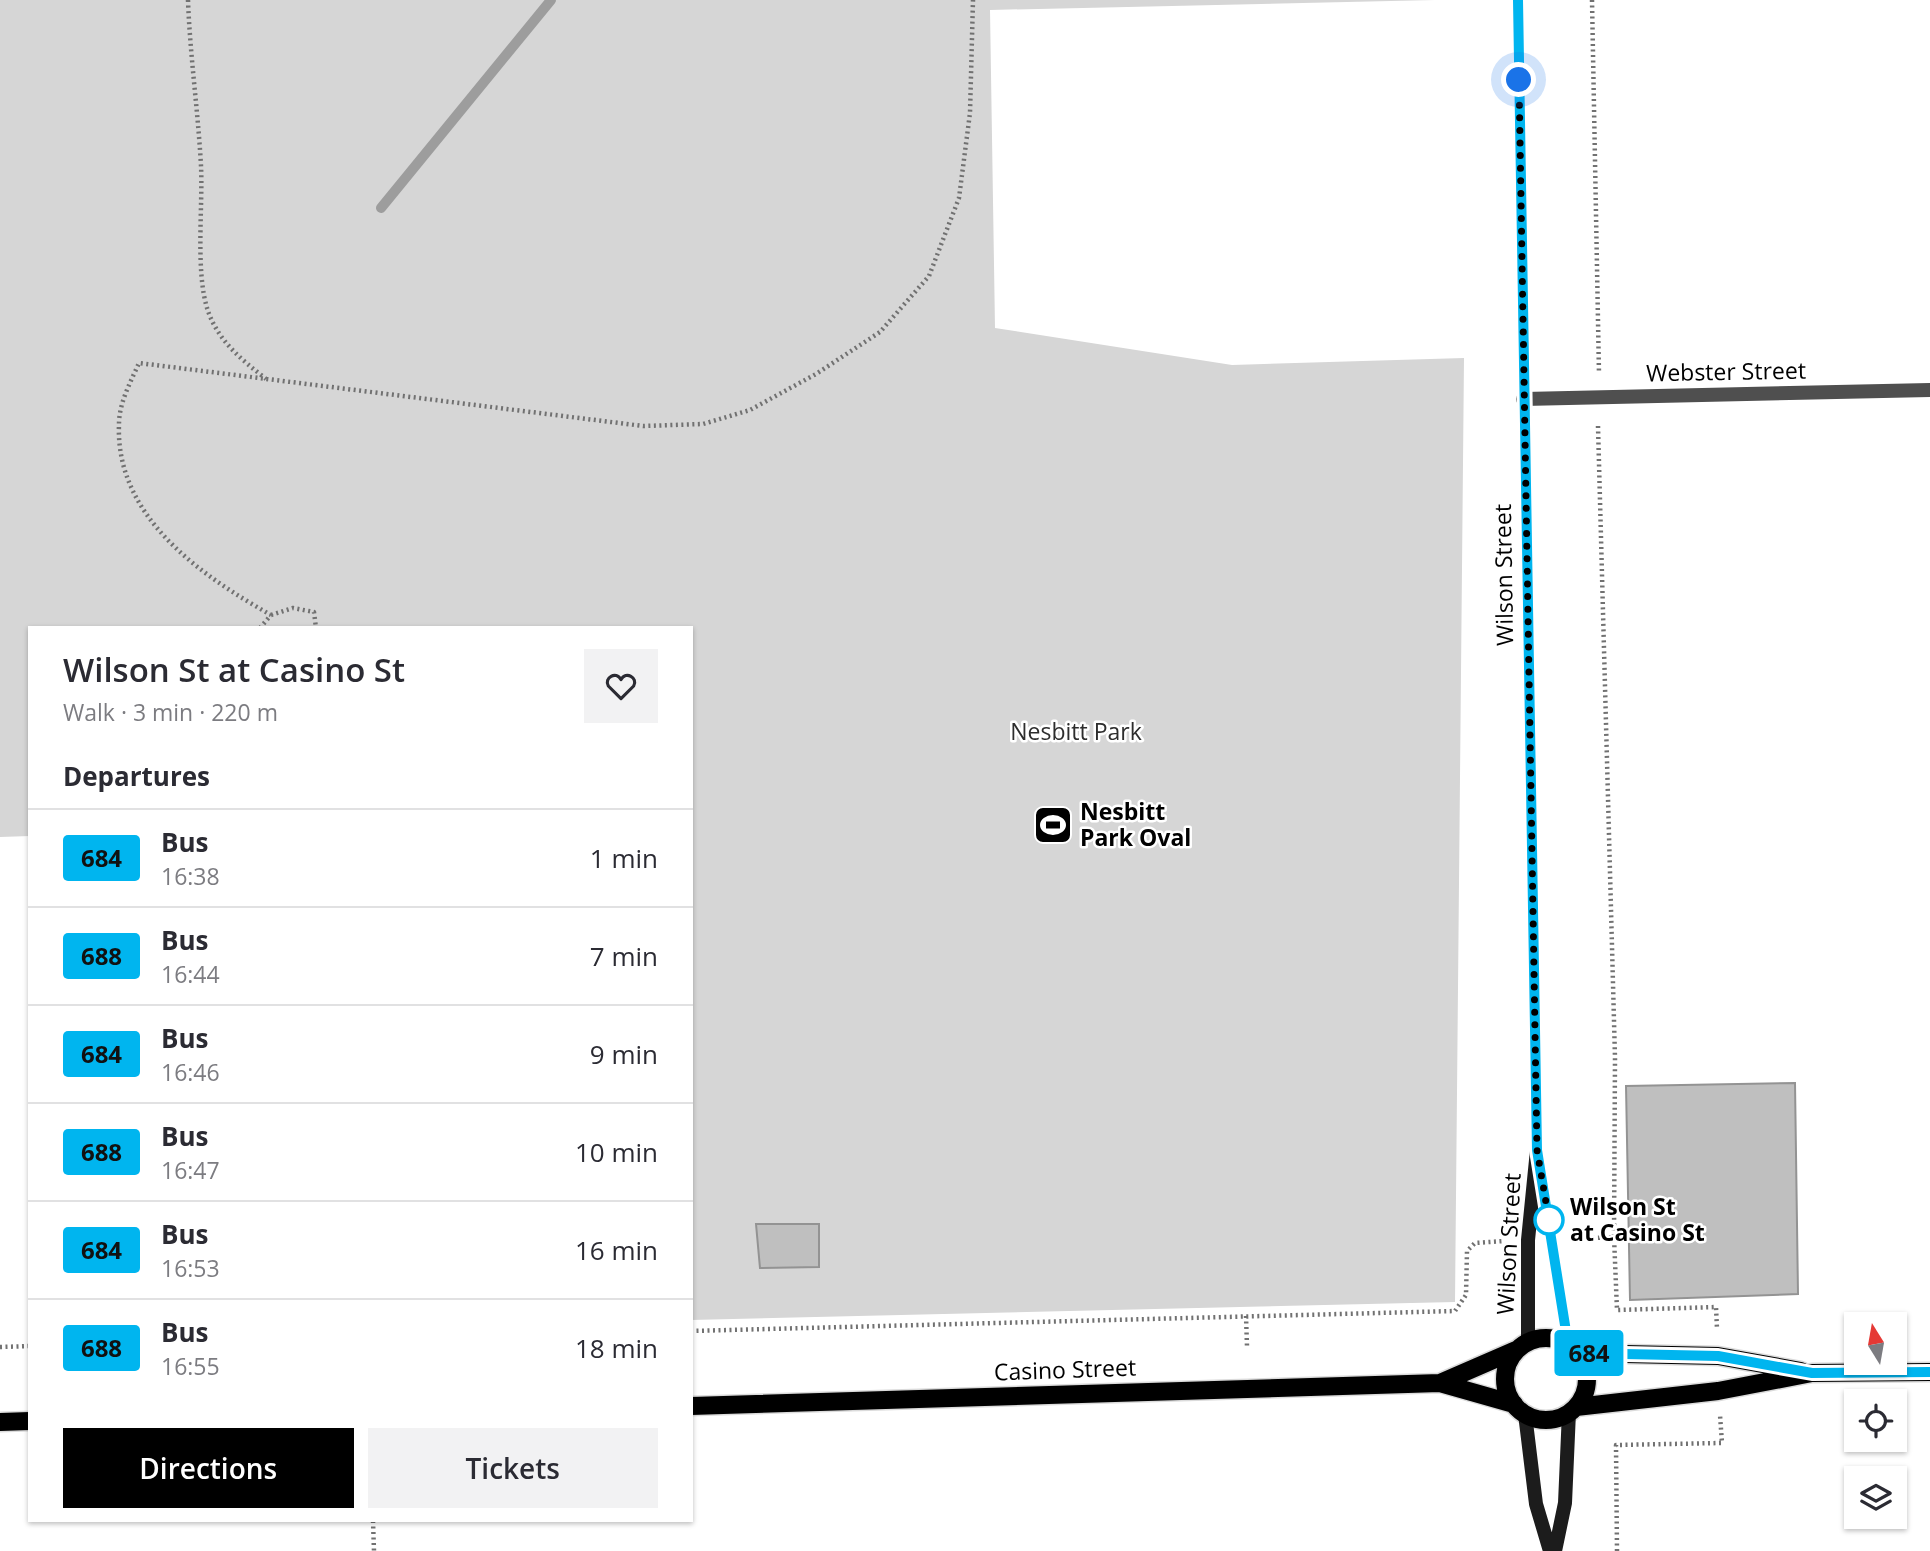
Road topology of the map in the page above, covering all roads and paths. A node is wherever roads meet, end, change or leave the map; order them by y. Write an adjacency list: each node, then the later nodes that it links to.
1 (188, 0): 6 (path)
2 (973, 0): 6 (path)
3 (1518, 0): 8 (street, Wilson Street)
4 (1592, 0): 5 (path)
5 (1600, 378)
6 (267, 380): 10 (path)
7 (1930, 390): 8 (street, Webster Street)
8 (1523, 398): 13 (street, Wilson Street)
9 (1598, 426): 14 (path)
10 (271, 615): 11 (path); 12 (path)
11 (262, 626)
12 (316, 626)
13 (1537, 1150): 15 (street, Wilson Street); 16 (street, Wilson Street)
14 (1614, 1237): 16 (path); 17 (path)
15 (1528, 1240): 18 (path); 22 (street, Wilson Street)
16 (1553, 1240): 24 (street, Wilson Street)
17 (1716, 1307)
18 (1246, 1316): 19 (path); 21 (path)
19 (693, 1331)
20 (28, 1346): 23 (path)
21 (1247, 1346)
22 (1522, 1346): 24 (main road); 27 (main road, Casino Street); 29 (main road)
23 (0, 1347)
24 (1573, 1348): 26 (main road); 30 (main road)
25 (1930, 1372): 26 (main road)
26 (1812, 1373): 30 (main road)
27 (1440, 1383): 28 (main road, Casino Street); 29 (main road, Casino Street)
28 (693, 1406)
29 (1519, 1409): 30 (main road); 36 (street)
30 (1572, 1410): 36 (street)
31 (28, 1421): 32 (main road)
32 (0, 1422)
33 (1722, 1443): 37 (path)
34 (373, 1522): 35 (path)
35 (374, 1551)
36 (1552, 1551)
37 (1618, 1551)

